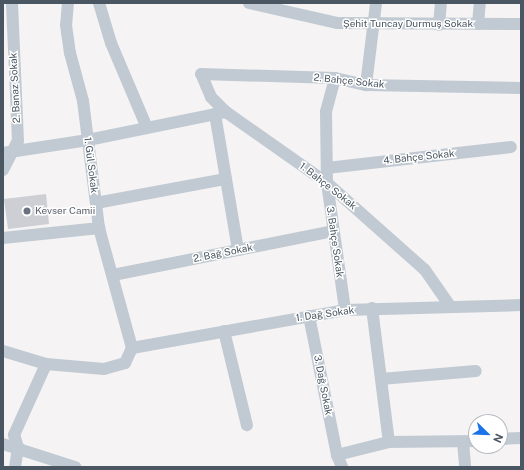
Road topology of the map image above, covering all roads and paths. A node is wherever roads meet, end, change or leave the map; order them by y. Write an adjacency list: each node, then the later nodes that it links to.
1 (12, 3): 13 (street, 2. Banaz Sokak)
2 (68, 3): 20 (street, 1. Gül Sokak)
3 (99, 3): 19 (street)
4 (249, 3): 8 (street, Şehit Tuncay Durmuş Sokak)
5 (376, 3): 11 (street)
6 (441, 3): 12 (street)
7 (480, 3): 9 (street)
8 (271, 5): 11 (street, Şehit Tuncay Durmuş Sokak)
9 (478, 24): 10 (street, Şehit Tuncay Durmuş Sokak); 12 (street, Şehit Tuncay Durmuş Sokak)
10 (521, 24)
11 (373, 25): 12 (street, Şehit Tuncay Durmuş Sokak); 16 (street)
12 (439, 25)
13 (8, 32): 22 (street, 2. Banaz Sokak)
14 (201, 74): 15 (street, 2. Bahçe Sokak); 18 (street, 1. Bahçe Sokak)
15 (335, 78): 16 (street, 2. Bahçe Sokak); 23 (street, 3. Bahçe Sokak)
16 (366, 85): 17 (street, 2. Bahçe Sokak)
17 (521, 88)
18 (221, 113): 19 (street); 25 (street); 26 (street, 1. Bahçe Sokak)
19 (147, 128): 20 (street)
20 (88, 140): 22 (street); 27 (street, 1. Gül Sokak)
21 (511, 147): 23 (street, 4. Bahçe Sokak)
22 (7, 152): 24 (street, 2. Banaz Sokak)
23 (327, 168): 26 (street, 3. Bahçe Sokak)
24 (3, 170)
25 (226, 179): 27 (street); 31 (street)
26 (327, 183): 29 (street, 3. Bahçe Sokak); 34 (street, 1. Bahçe Sokak)
27 (96, 203): 28 (street, 1. Gül Sokak)
28 (99, 228): 30 (street); 32 (street, 1. Gül Sokak)
29 (333, 231): 31 (street, 2. Bağ Sokak); 36 (street, 3. Bahçe Sokak)
30 (3, 238)
31 (238, 250): 32 (street, 2. Bağ Sokak)
32 (113, 275): 39 (street, 1. Gül Sokak)
33 (521, 305): 34 (street, 1. Dağ Sokak)
34 (450, 306): 35 (street, 1. Dağ Sokak)
35 (372, 308): 36 (street, 1. Dağ Sokak); 43 (street)
36 (345, 310): 37 (street, 1. Dağ Sokak)
37 (309, 316): 38 (street, 1. Dağ Sokak); 52 (street, 3. Dağ Sokak)
38 (224, 331): 39 (street, 1. Dağ Sokak); 44 (street)
39 (132, 348): 41 (street)
40 (3, 351): 41 (street)
41 (46, 364): 51 (street)
42 (476, 370): 43 (street)
43 (381, 379): 47 (street)
44 (247, 425)
45 (521, 438): 46 (street)
46 (508, 439)
47 (389, 442): 48 (street); 52 (street)
48 (463, 442): 49 (street); 56 (street)
49 (468, 442)
50 (3, 444): 51 (street)
51 (18, 447): 53 (street); 54 (street)
52 (337, 455): 55 (street, 3. Dağ Sokak)
53 (15, 467)
54 (75, 467)
55 (342, 467)
56 (465, 467)

